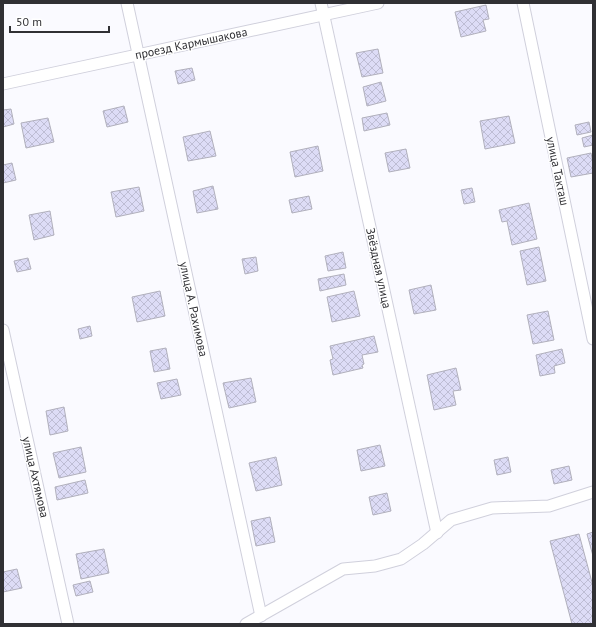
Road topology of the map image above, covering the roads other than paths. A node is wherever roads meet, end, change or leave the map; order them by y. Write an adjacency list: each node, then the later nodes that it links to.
1 (127, 3): 5 (street, улица А. Рахимова)
2 (378, 3): 4 (street, проезд Кармышакова)
3 (522, 3): 8 (street, улица Такташ)
4 (322, 9): 5 (street, проезд Кармышакова); 10 (street, Звёздная улица)
5 (139, 55): 6 (street, проезд Кармышакова); 11 (street, улица А. Рахимова)
6 (3, 84)
7 (3, 330): 12 (street, улица Ахтямова)
8 (593, 339)
9 (593, 492): 10 (street)
10 (436, 533): 11 (street)
11 (261, 616): 13 (street)
12 (68, 624)
13 (246, 624)

